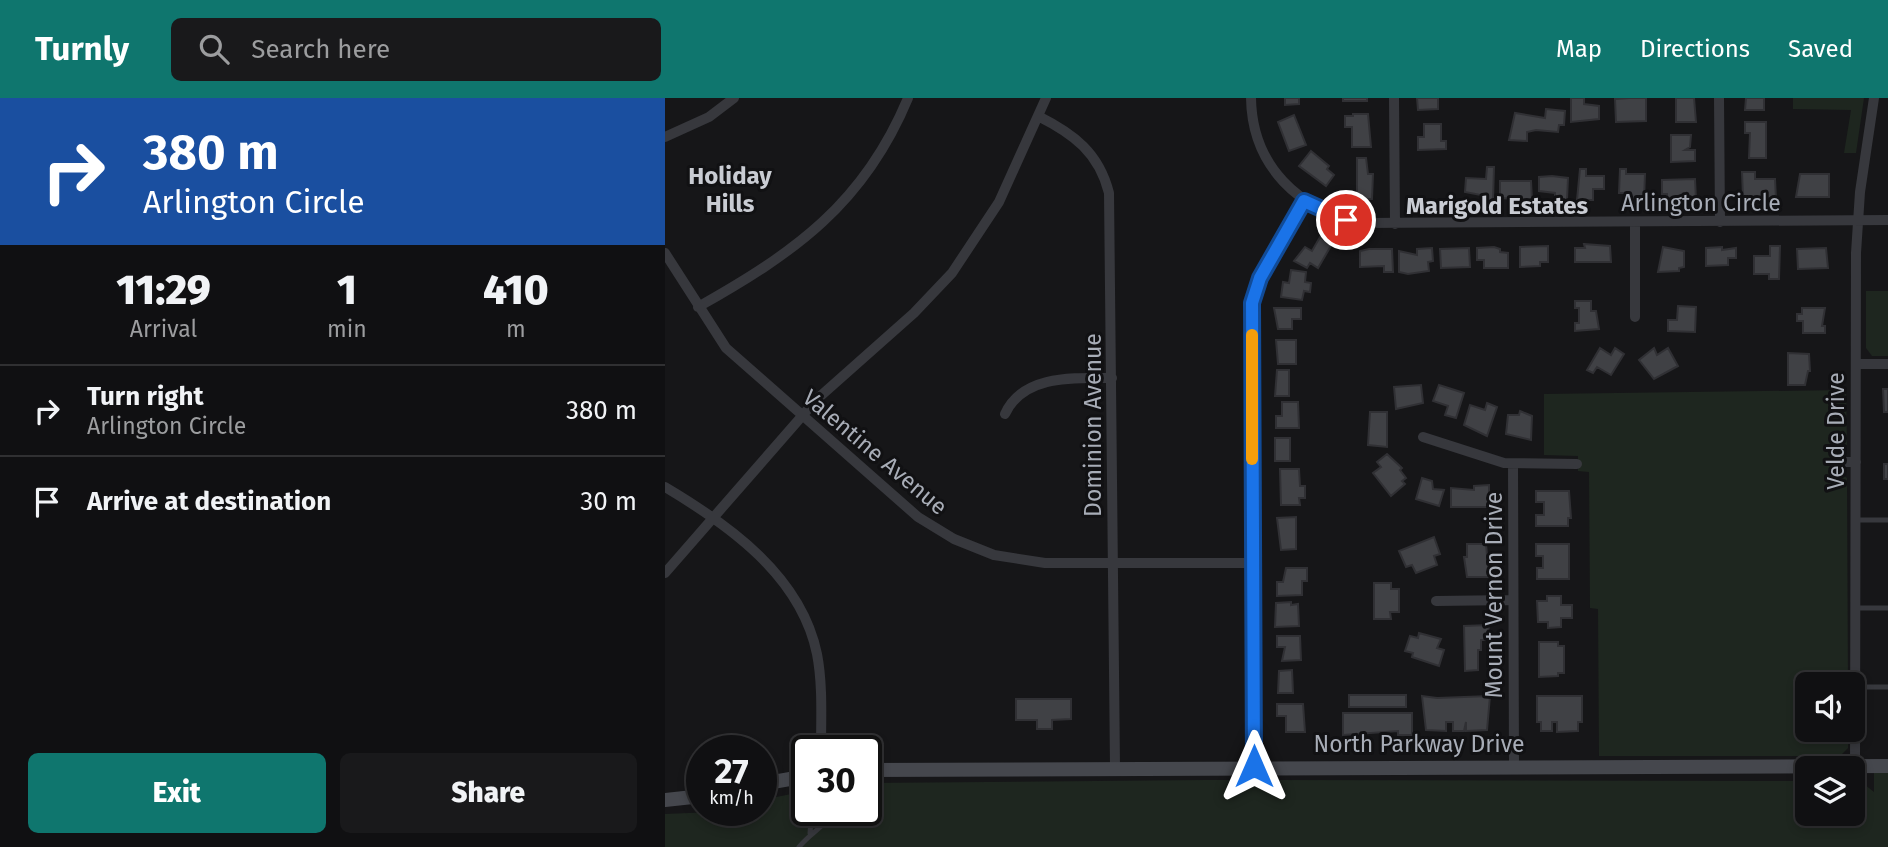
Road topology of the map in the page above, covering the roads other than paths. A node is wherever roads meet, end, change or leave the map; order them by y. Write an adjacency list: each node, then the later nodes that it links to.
1 (734, 98): 9 (street)
2 (908, 98): 17 (street)
3 (1046, 98): 8 (street)
4 (1251, 98): 10 (street, Arlington Circle)
5 (1394, 98): 15 (street)
6 (1719, 98): 12 (street)
7 (1874, 98): 13 (street, Velde Drive)
8 (1038, 116): 21 (street, Dominion Avenue); 23 (street)
9 (665, 137)
10 (1304, 201): 15 (street, Arlington Circle); 34 (street)
11 (1888, 220): 13 (street, Arlington Circle)
12 (1720, 222): 13 (street, Arlington Circle); 14 (street, Arlington Circle)
13 (1857, 222): 19 (street, Velde Drive)
14 (1635, 223): 15 (street, Arlington Circle); 18 (street)
15 (1395, 224)
16 (665, 253): 17 (street, Valentine Avenue)
17 (698, 307): 23 (street, Valentine Avenue)
18 (1635, 317)
19 (1856, 364): 20 (street); 26 (street, Velde Drive)
20 (1888, 364)
21 (1112, 378): 22 (street); 33 (street, Dominion Avenue)
22 (1005, 414)
23 (803, 416): 30 (street); 33 (street, Valentine Avenue)
24 (1423, 436): 27 (street)
25 (1838, 462): 26 (street)
26 (1856, 462): 31 (street, Velde Drive)
27 (1513, 464): 28 (street); 36 (street, Mount Vernon Drive)
28 (1577, 464)
29 (665, 487): 30 (street)
30 (714, 517): 35 (street); 43 (street)
31 (1856, 520): 32 (lane); 38 (street, Velde Drive)
32 (1888, 520)
33 (1113, 563): 34 (street, Valentine Avenue); 49 (street, Dominion Avenue)
34 (1253, 563): 44 (street)
35 (665, 573)
36 (1514, 600): 37 (street); 45 (street, Mount Vernon Drive)
37 (1436, 601)
38 (1856, 608): 39 (lane); 40 (street, Velde Drive)
39 (1888, 608)
40 (1855, 672)
41 (1865, 687): 42 (lane)
42 (1888, 687)
43 (820, 735)
44 (1254, 766): 45 (main road, North Parkway Drive); 49 (main road, North Parkway Drive)
45 (1514, 766): 46 (main road, North Parkway Drive)
46 (1795, 766)
47 (1865, 766): 48 (main road, North Parkway Drive)
48 (1888, 766)
49 (1115, 767): 50 (main road, North Parkway Drive)
50 (882, 770)
51 (686, 798): 52 (main road)
52 (665, 800)
53 (811, 826): 55 (lane)
54 (821, 826): 55 (lane)
55 (810, 833): 56 (lane)
56 (799, 847)

